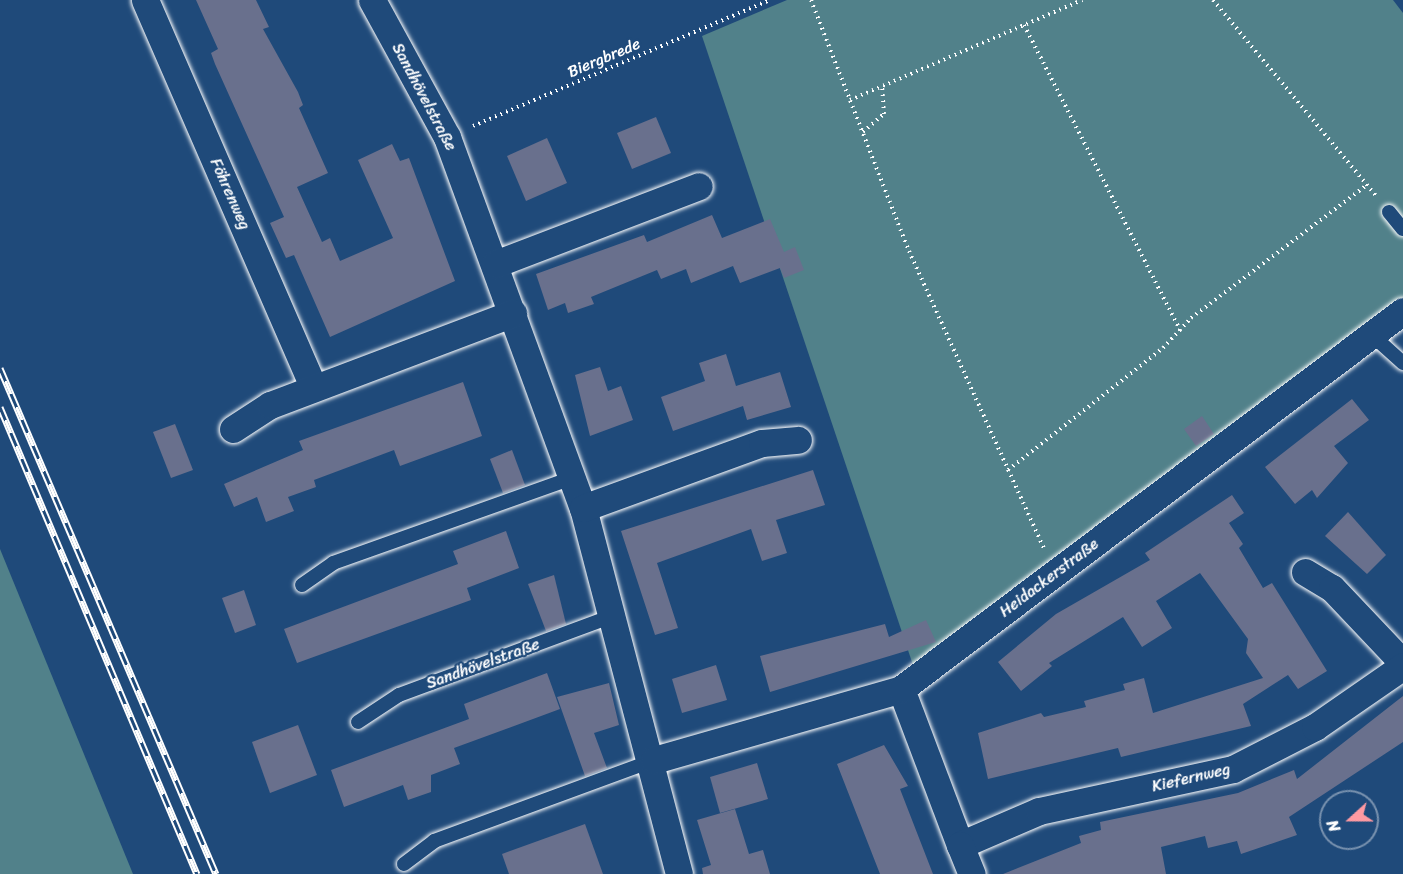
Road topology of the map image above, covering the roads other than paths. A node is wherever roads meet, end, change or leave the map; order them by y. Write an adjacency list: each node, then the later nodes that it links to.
1 (145, 0): 11 (street, Föhrenweg)
2 (372, 0): 6 (street, Sandhövelstraße)
3 (699, 186): 6 (street)
4 (1389, 212): 5 (lane)
5 (1403, 229)
6 (495, 264): 8 (street, Sandhövelstraße)
7 (1403, 312): 9 (street, Heidackerstraße)
8 (513, 313): 11 (street); 14 (street, Sandhövelstraße)
9 (1372, 335): 10 (lane); 20 (street, Heidackerstraße)
10 (1403, 363)
11 (314, 388): 12 (street)
12 (233, 429)
13 (798, 440): 15 (street)
14 (572, 478): 15 (street, Sandhövelstraße); 17 (lane)
15 (583, 508): 18 (street, Sandhövelstraße)
16 (1305, 572): 19 (street, Kiefernweg)
17 (302, 585)
18 (613, 616): 21 (lane, Sandhövelstraße); 22 (street, Sandhövelstraße)
19 (1403, 664): 23 (street, Kiefernweg)
20 (901, 690): 22 (street, Heidackerstraße); 23 (street)
21 (358, 722)
22 (654, 760): 24 (lane); 25 (street, Sandhövelstraße)
23 (960, 845): 26 (street)
24 (404, 864)
25 (679, 874)
26 (972, 874)

